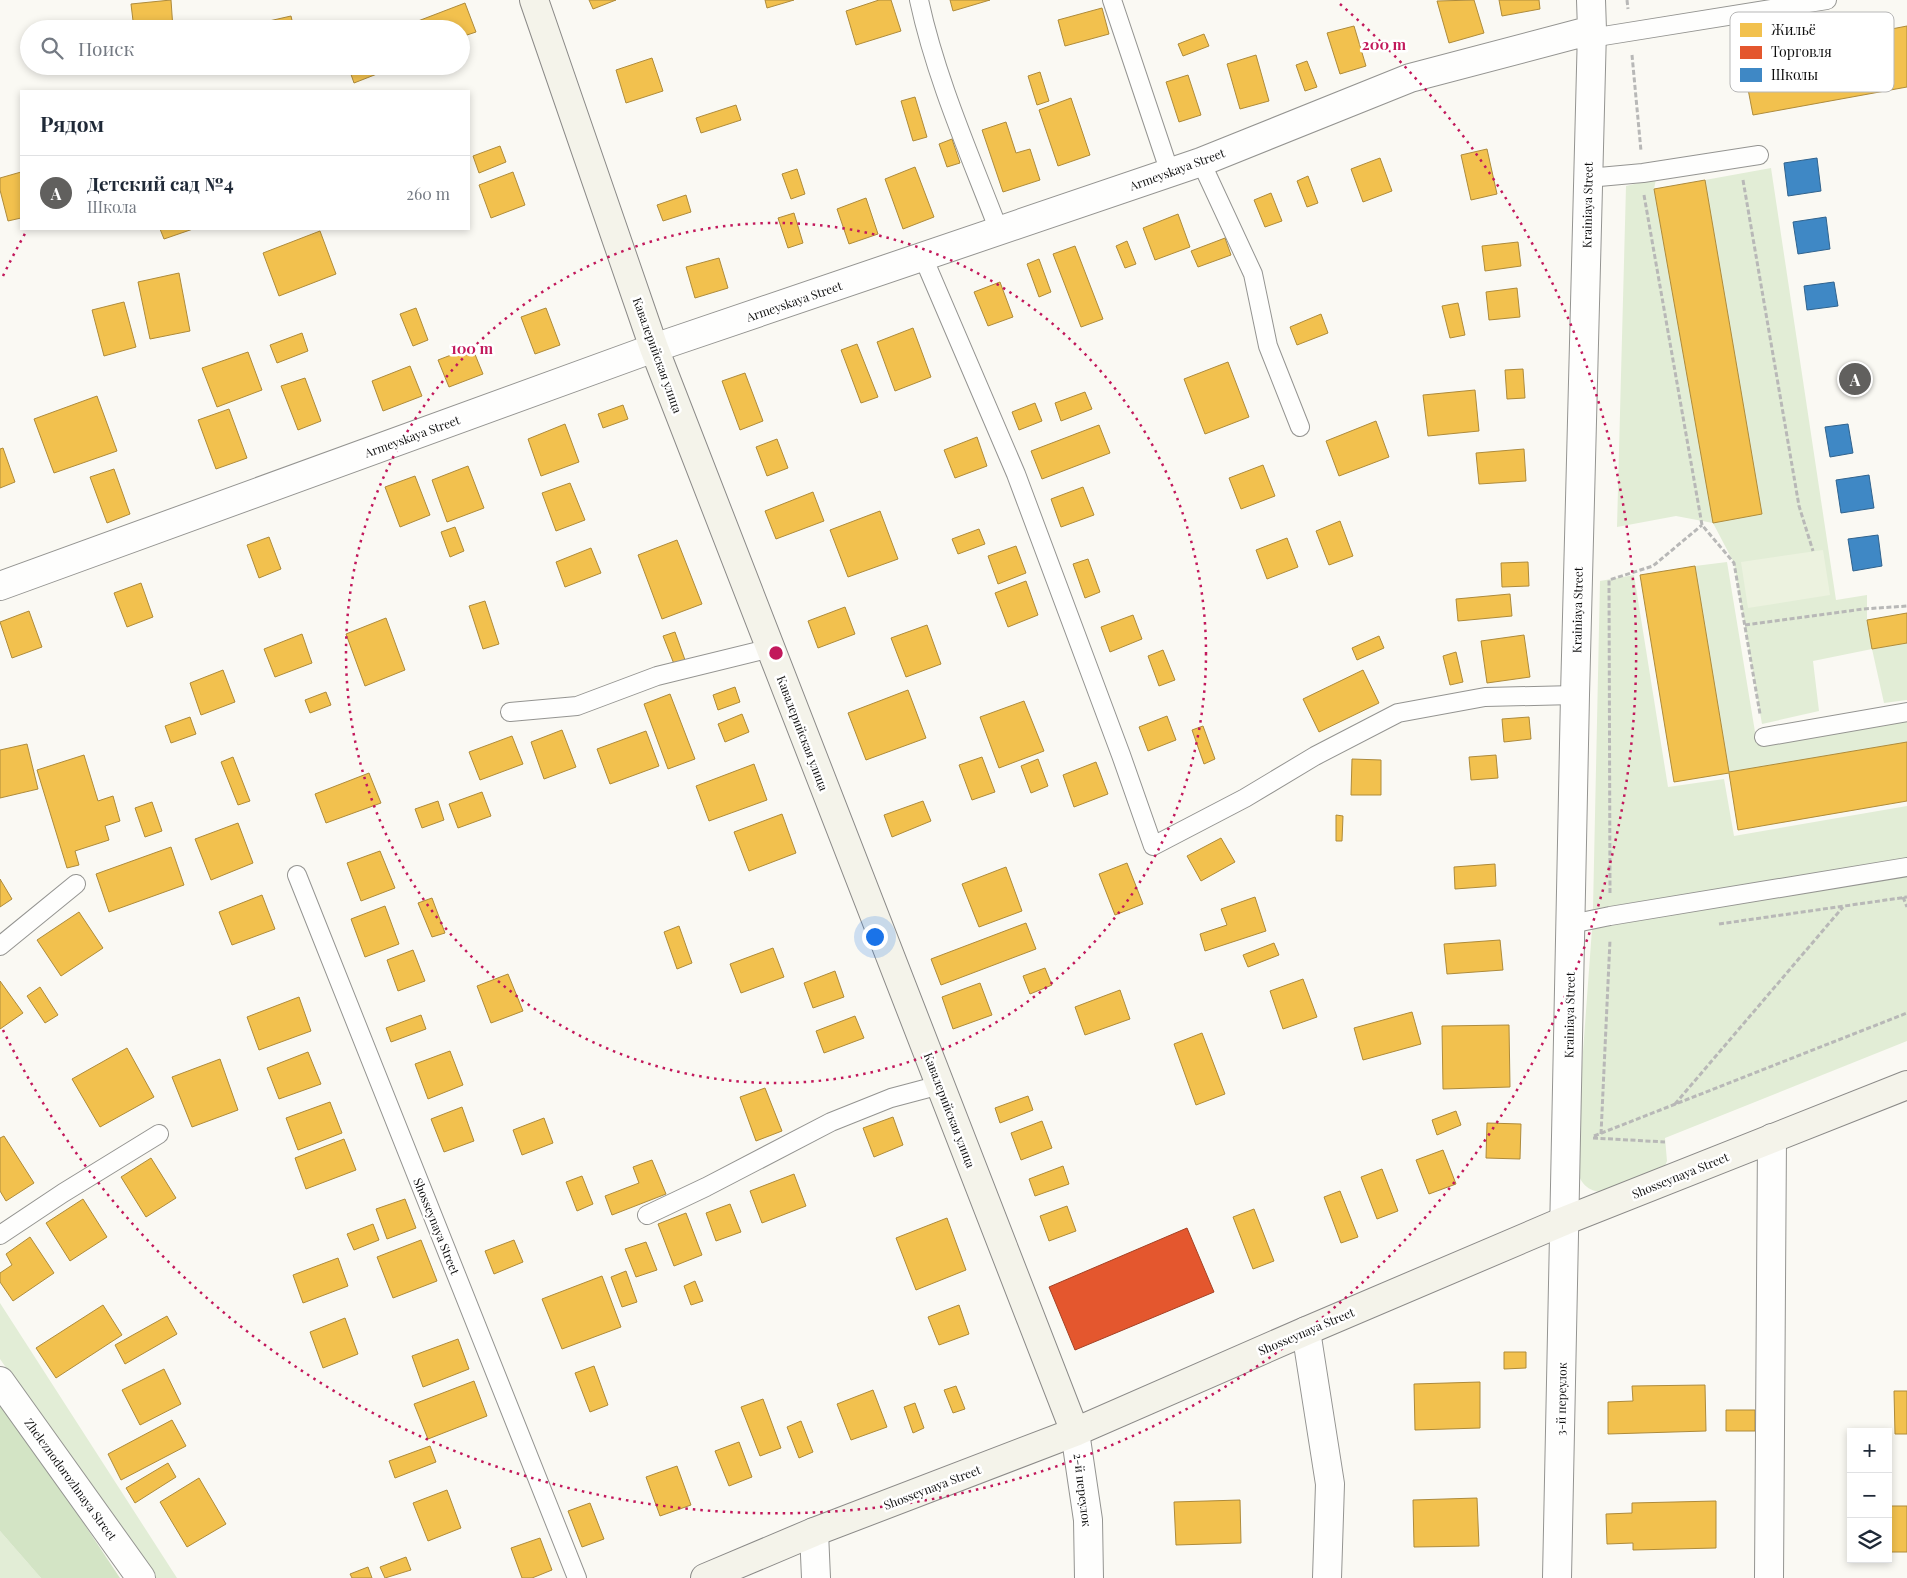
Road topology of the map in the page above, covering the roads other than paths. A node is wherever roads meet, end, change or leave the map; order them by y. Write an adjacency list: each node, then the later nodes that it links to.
1 (534, 0): 15 (street, Кавалерийская улица)
2 (919, 0): 13 (lane)
3 (1112, 0): 11 (lane)
4 (1591, 0): 8 (street, Krainiaya Street)
5 (1827, 0): 6 (lane)
6 (1751, 12)
7 (1730, 15): 8 (lane)
8 (1592, 34): 10 (street, Armeyskaya Street); 12 (street, Krainiaya Street)
9 (1758, 155): 12 (lane)
10 (1201, 162): 11 (street, Armeyskaya Street); 16 (lane)
11 (1170, 173): 13 (street, Armeyskaya Street)
12 (1588, 178): 19 (street, Krainiaya Street)
13 (999, 231): 14 (street, Armeyskaya Street)
14 (923, 257): 15 (street, Armeyskaya Street); 19 (lane)
15 (654, 348): 17 (street, Armeyskaya Street); 18 (street, Кавалерийская улица)
16 (1300, 428)
17 (0, 586)
18 (771, 648): 20 (lane); 28 (street, Кавалерийская улица)
19 (1575, 695): 26 (street, Krainiaya Street)
20 (510, 712)
21 (1907, 712): 22 (lane)
22 (1764, 737)
23 (1907, 867): 26 (lane)
24 (297, 875): 40 (lane, Shosseynaya Street)
25 (76, 884): 27 (lane)
26 (1571, 924): 33 (street, Krainiaya Street)
27 (0, 946)
28 (940, 1085): 32 (lane); 37 (street, Кавалерийская улица)
29 (1907, 1085): 31 (street, Shosseynaya Street)
30 (159, 1134): 34 (lane)
31 (1772, 1138): 33 (street, Shosseynaya Street); 46 (street)
32 (647, 1215)
33 (1564, 1221): 35 (street, Shosseynaya Street); 45 (street, 3-й переулок)
34 (0, 1235)
35 (1306, 1331): 37 (street, Shosseynaya Street); 44 (street)
36 (0, 1381): 39 (street, Zheleznodorozhnaya Street)
37 (1075, 1432): 38 (street, Shosseynaya Street); 43 (street, 2-й переулок)
38 (814, 1532): 41 (street, Shosseynaya Street); 42 (street)
39 (141, 1578)
40 (577, 1578)
41 (705, 1578)
42 (816, 1578)
43 (1089, 1578)
44 (1327, 1578)
45 (1557, 1578)
46 (1768, 1578)

